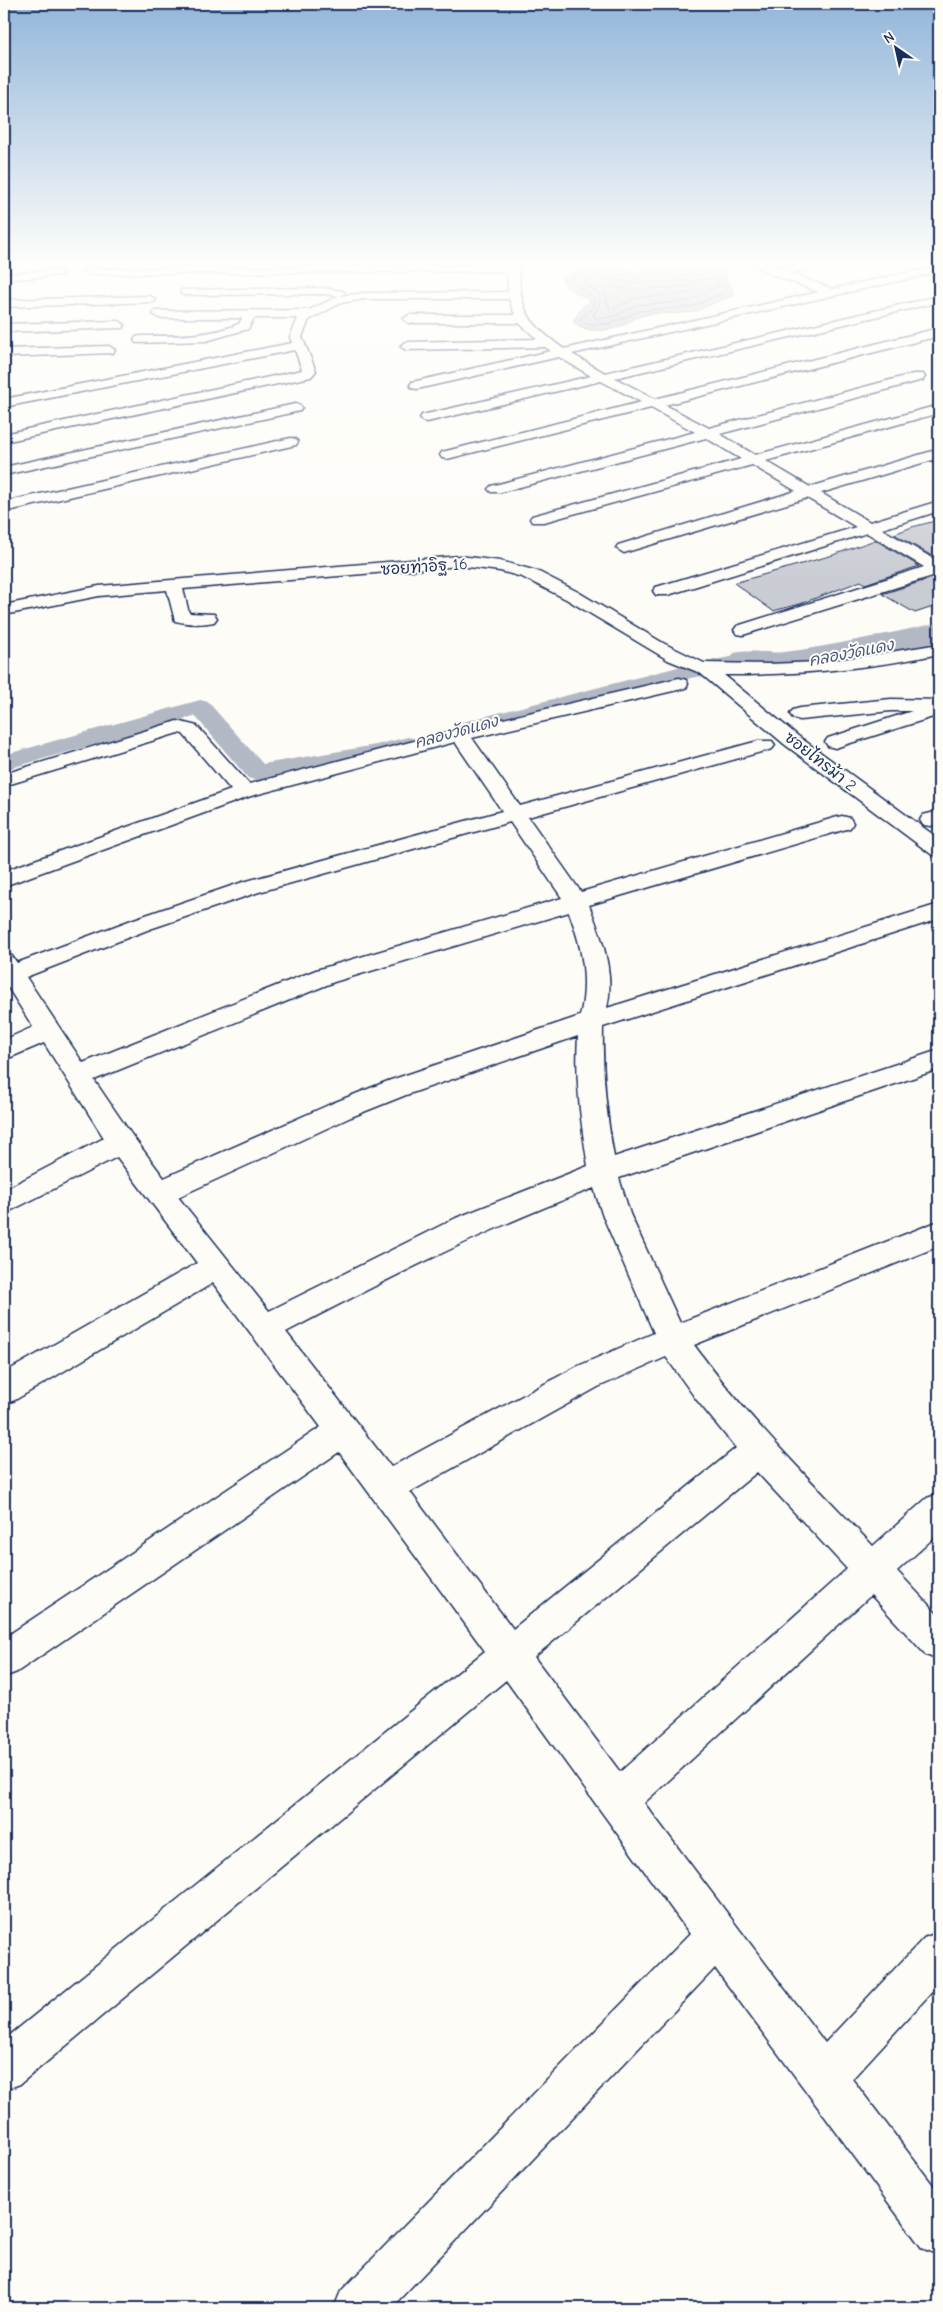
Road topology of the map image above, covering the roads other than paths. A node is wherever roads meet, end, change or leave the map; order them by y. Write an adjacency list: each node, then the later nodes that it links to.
1 (153, 369): 13 (street)
2 (160, 369): 15 (street)
3 (308, 369): 21 (street)
4 (490, 369): 10 (street)
5 (589, 369): 8 (street)
6 (640, 369): 8 (street)
7 (796, 369): 16 (street)
8 (606, 377): 16 (street); 19 (street)
9 (918, 377): 11 (street)
10 (417, 385)
11 (883, 386): 12 (street); 20 (street)
12 (900, 394)
13 (4, 395)
14 (917, 402): 18 (street)
15 (4, 403)
16 (654, 404): 20 (street); 24 (street)
17 (295, 408): 26 (street)
18 (938, 411): 25 (street)
19 (427, 418)
20 (708, 433): 25 (street); 28 (street)
21 (5, 435): 26 (street)
22 (291, 442): 30 (street)
23 (939, 453): 29 (street)
24 (448, 455)
25 (753, 460): 29 (street); 33 (street)
26 (30, 465): 27 (street); 30 (street)
27 (4, 471)
28 (496, 489)
29 (809, 492): 34 (street); 35 (street)
30 (54, 495): 32 (street)
31 (939, 506): 34 (street)
32 (4, 507)
33 (538, 519)
34 (870, 528): 36 (street); 38 (street)
35 (624, 548)
36 (939, 568): 41 (street)
37 (174, 585): 39 (street, ซอยท่าอิฐ 16); 40 (street); 43 (street, ซอยท่าอิฐ 16)
38 (662, 591)
39 (4, 610)
40 (208, 618)
41 (744, 630)
42 (939, 649): 43 (street, ซอยท่าอิฐ 16)
43 (706, 669): 54 (street, ซอยไทรม้า 2)
44 (679, 684): 47 (street)
45 (939, 708): 46 (street); 48 (street)
46 (800, 714)
47 (460, 735): 51 (street); 52 (street)
48 (836, 742)
49 (765, 745): 52 (street)
50 (4, 780): 51 (street)
51 (244, 792): 55 (street)
52 (515, 813): 56 (street); 58 (street)
53 (842, 824): 56 (street)
54 (939, 849)
55 (4, 879)
56 (577, 903): 59 (street); 63 (street)
57 (939, 911): 59 (street)
58 (8, 968): 60 (street)
59 (591, 1022): 65 (street); 66 (street)
60 (49, 1030): 61 (street); 63 (street)
61 (4, 1051)
62 (939, 1059): 65 (street)
63 (77, 1076): 64 (street)
64 (121, 1142): 66 (street); 67 (street)
65 (604, 1172): 70 (street); 71 (street)
66 (159, 1194): 69 (street)
67 (4, 1204)
68 (939, 1233): 71 (street)
69 (217, 1266): 70 (street); 72 (street)
70 (265, 1328): 73 (street)
71 (672, 1340): 74 (street); 75 (street)
72 (4, 1390)
73 (343, 1431): 75 (street); 80 (street)
74 (758, 1450): 77 (street); 79 (street)
75 (386, 1487): 79 (street)
76 (939, 1510): 77 (street)
77 (872, 1571): 78 (street); 81 (street)
78 (939, 1642)
79 (509, 1653): 81 (street); 84 (street)
80 (4, 1659)
81 (617, 1801): 82 (street)
82 (717, 1936): 85 (street); 87 (street)
83 (939, 1953): 85 (street)
84 (4, 2068)
85 (824, 2078): 86 (street)
86 (939, 2231)
87 (358, 2308)

